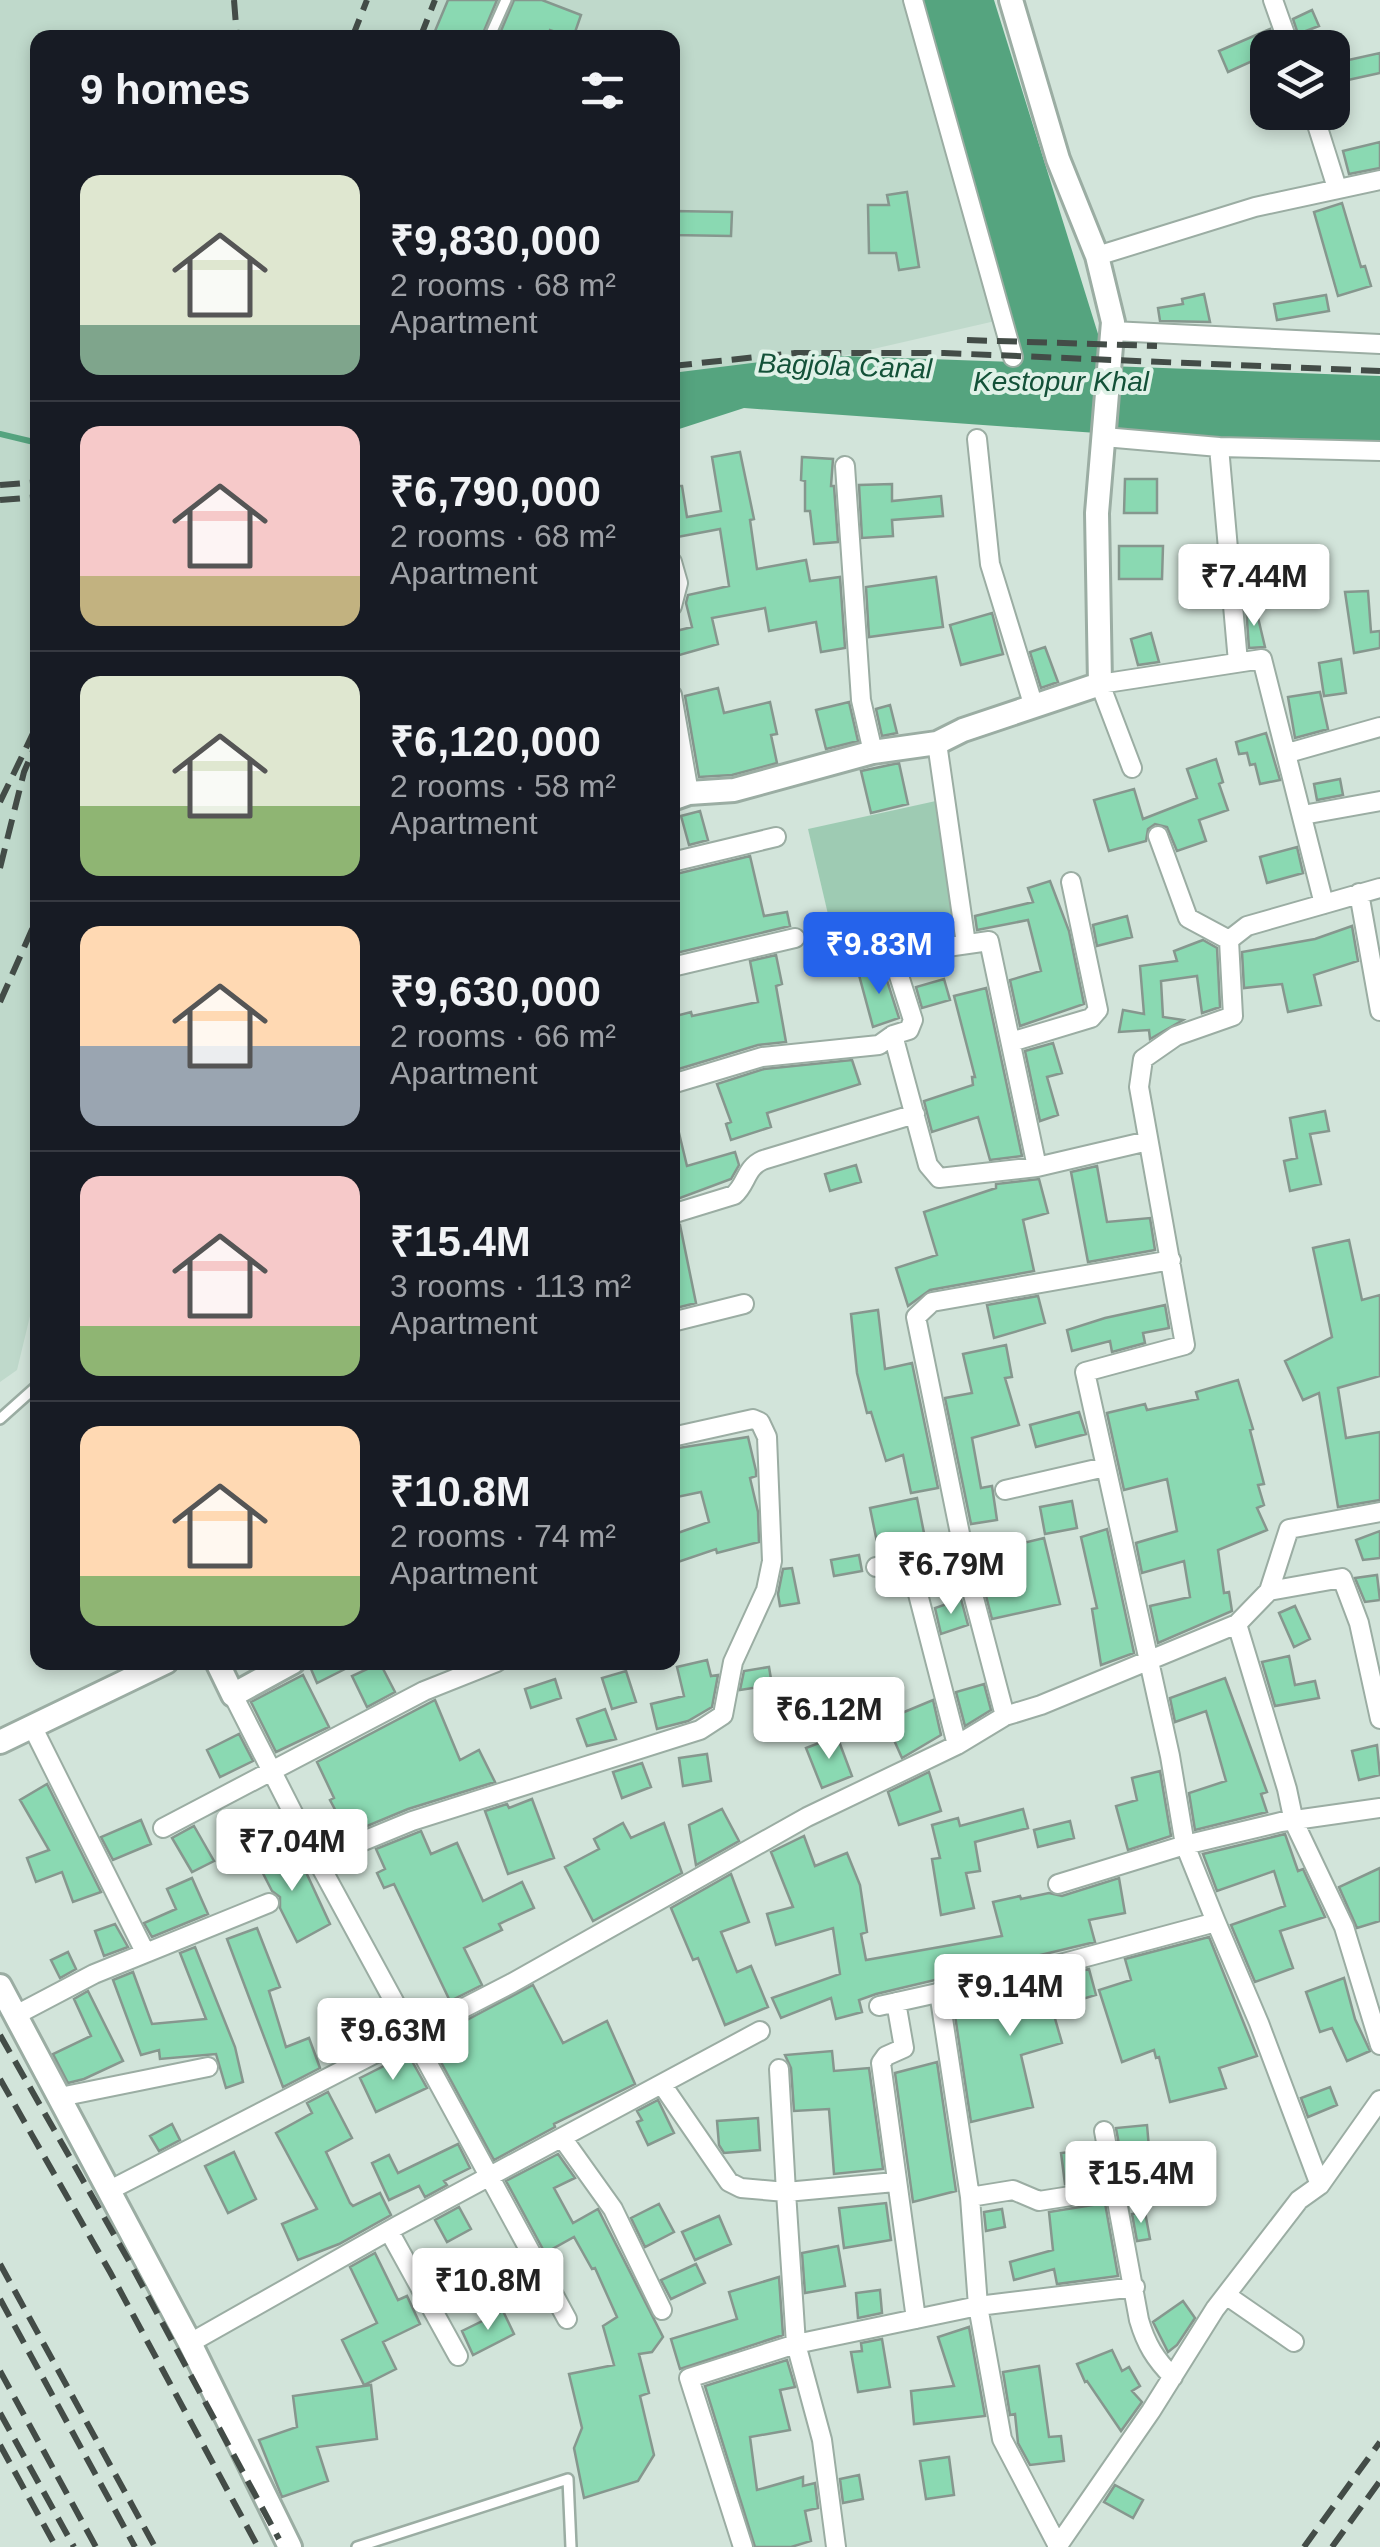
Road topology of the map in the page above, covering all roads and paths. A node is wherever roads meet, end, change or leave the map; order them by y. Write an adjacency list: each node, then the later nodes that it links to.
1 (506, 0): 5 (lane)
2 (913, 0): 13 (street)
3 (1010, 0): 10 (street)
4 (1272, 0): 6 (street)
5 (493, 30)
6 (1283, 30)
7 (1319, 130): 9 (street)
8 (1380, 180): 9 (street)
9 (1337, 188): 10 (street)
10 (1097, 256): 11 (street)
11 (1112, 335): 12 (street); 14 (street)
12 (1380, 344)
13 (1013, 357)
14 (1104, 437): 16 (street); 20 (street)
15 (977, 439): 21 (street)
16 (1219, 446): 17 (street); 19 (street)
17 (1380, 451)
18 (845, 466): 24 (street)
19 (1238, 662): 20 (street); 25 (street)
20 (1100, 684): 21 (street); 26 (street)
21 (1034, 706): 23 (street)
22 (1380, 727): 25 (street)
23 (936, 743): 24 (street); 39 (street)
24 (873, 752): 27 (street)
25 (1288, 753): 29 (street)
26 (1132, 768)
27 (681, 796)
28 (1380, 801): 29 (street)
29 (1303, 815): 36 (street)
30 (776, 836): 32 (street)
31 (1158, 836): 38 (street)
32 (680, 860)
33 (1070, 882): 43 (street)
34 (1380, 888): 35 (street)
35 (1359, 893): 36 (street); 41 (street)
36 (1324, 904): 38 (street)
37 (796, 938): 40 (street)
38 (1229, 940): 46 (street)
39 (966, 944): 42 (street); 43 (street)
40 (680, 964)
41 (1380, 1011)
42 (893, 1035): 44 (street); 45 (street)
43 (1012, 1042): 47 (street)
44 (680, 1082)
45 (915, 1114): 47 (street); 48 (street)
46 (1148, 1141): 47 (street); 49 (street)
47 (1037, 1167)
48 (680, 1212)
49 (1171, 1260): 55 (street); 68 (street)
50 (744, 1304): 51 (street)
51 (680, 1320)
52 (30, 1392): 53 (lane)
53 (0, 1419)
54 (680, 1435): 78 (street)
55 (1105, 1466): 56 (street); 62 (street)
56 (1004, 1490)
57 (1380, 1512): 59 (street)
58 (876, 1566): 72 (street)
59 (1270, 1591): 60 (street); 61 (street)
60 (1237, 1624): 62 (street); 75 (street)
61 (1371, 1637): 69 (street)
62 (1150, 1662): 68 (street); 77 (street)
63 (149, 1670): 70 (street)
64 (221, 1670): 67 (street)
65 (279, 1670): 67 (street)
66 (477, 1670): 73 (street)
67 (233, 1696): 73 (street)
68 (1005, 1716): 72 (street)
69 (1380, 1719)
70 (32, 1726): 71 (street); 82 (street)
71 (0, 1742)
72 (957, 1745): 87 (street)
73 (272, 1771): 76 (street); 78 (street)
74 (1380, 1808): 75 (street)
75 (1294, 1822): 77 (street); 88 (street)
76 (164, 1828)
77 (1186, 1846): 79 (street); 81 (street)
78 (317, 1860): 87 (street)
79 (1058, 1884)
80 (269, 1902): 82 (street)
81 (1216, 1922): 84 (street); 98 (street)
82 (145, 1952): 85 (street)
83 (0, 1986): 85 (street)
84 (939, 1992): 97 (street); 102 (street)
85 (16, 2015): 92 (street)
86 (760, 2031): 91 (street)
87 (413, 2034): 96 (street); 100 (street)
88 (1380, 2045)
89 (208, 2066): 92 (street)
90 (779, 2069): 101 (street)
91 (663, 2086): 95 (street); 101 (street)
92 (60, 2097): 100 (street)
93 (1380, 2100): 98 (street)
94 (1104, 2131): 99 (street)
95 (563, 2139): 96 (street); 107 (street)
96 (488, 2179): 103 (street); 109 (street)
97 (895, 2182): 101 (street); 108 (street)
98 (1320, 2185): 105 (street)
99 (1116, 2189): 102 (street); 104 (street)
100 (110, 2190): 111 (street)
101 (786, 2192): 112 (street)
102 (970, 2197): 106 (street)
103 (388, 2231): 111 (street); 113 (street)
104 (1135, 2287): 106 (street); 114 (street)
105 (1226, 2295): 110 (street); 114 (street)
106 (978, 2306): 108 (street); 115 (street)
107 (662, 2310)
108 (916, 2319): 112 (street)
109 (567, 2320)
110 (1294, 2342)
111 (190, 2343): 116 (street)
112 (796, 2344): 119 (street); 120 (street)
113 (458, 2356)
114 (1173, 2376): 115 (street)
115 (1057, 2546)
116 (290, 2547)
117 (357, 2547): 118 (lane)
118 (571, 2547)
119 (743, 2547)
120 (836, 2547)

